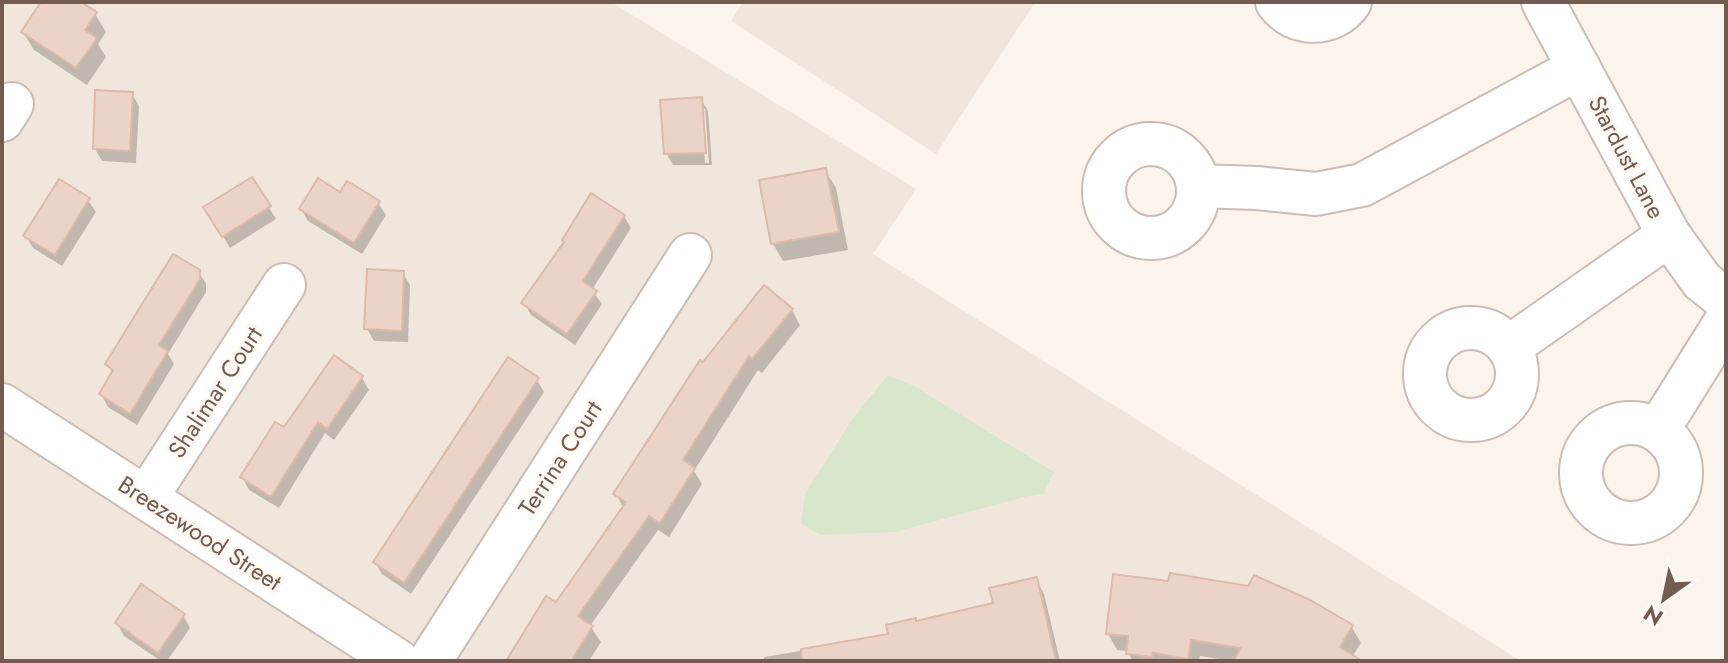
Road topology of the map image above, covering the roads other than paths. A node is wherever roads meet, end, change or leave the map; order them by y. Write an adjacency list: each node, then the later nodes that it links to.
1 (1277, 2): 2 (street)
2 (1350, 2)
3 (1543, 2): 4 (street, Stardust Lane)
4 (1579, 68): 5 (street); 6 (street, Stardust Lane)
5 (1198, 186)
6 (1669, 235): 9 (street, Stardust Lane); 11 (street)
7 (690, 255): 16 (street, Terrina Court)
8 (284, 285): 14 (street, Shalimar Court)
9 (1726, 300)
10 (1726, 321): 13 (street)
11 (1509, 347)
12 (2, 405): 14 (street, Breezewood Street)
13 (1658, 430)
14 (146, 498): 15 (street, Breezewood Street)
15 (398, 661)
16 (430, 661)

